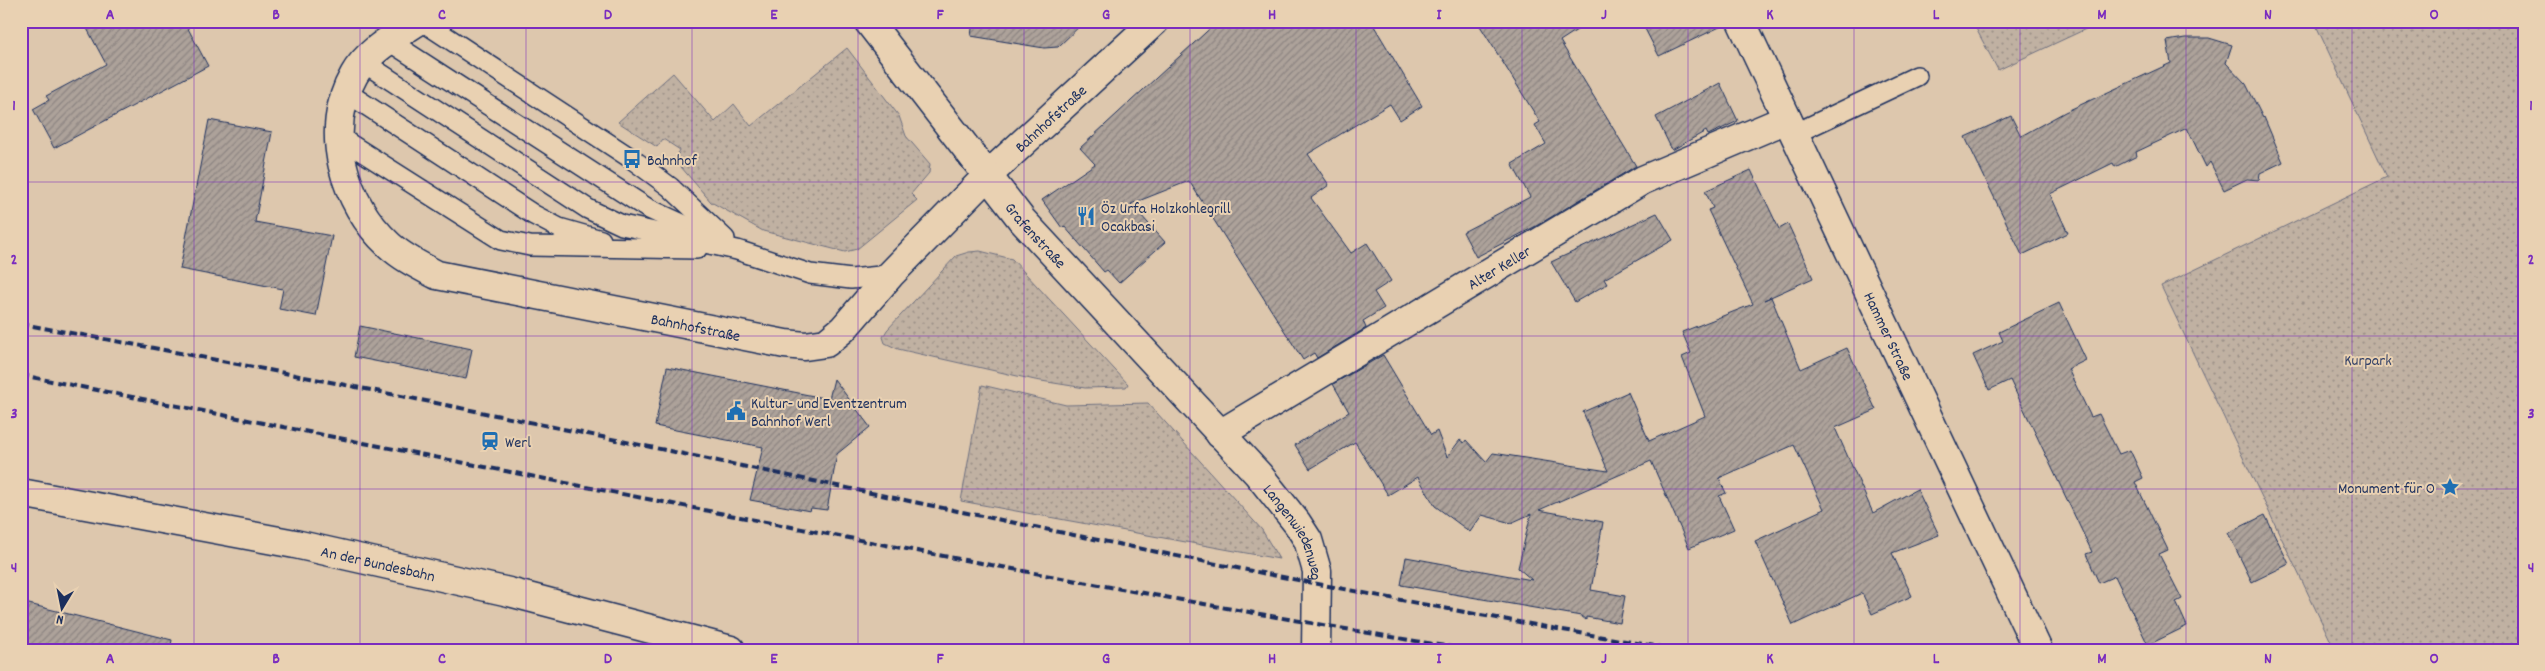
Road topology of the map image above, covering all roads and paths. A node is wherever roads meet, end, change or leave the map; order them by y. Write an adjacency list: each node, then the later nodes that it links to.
1 (418, 21): 6 (street, Bahnhofstraße)
2 (422, 21): 14 (lane)
3 (868, 21): 12 (street, Grafenstraße)
4 (1154, 21): 12 (street, Bahnhofstraße)
5 (1741, 21): 10 (street, Hammer Straße)
6 (388, 41): 7 (street, Bahnhofstraße); 14 (lane)
7 (363, 62): 9 (street, Bahnhofstraße); 14 (lane)
8 (1917, 76): 10 (lane)
9 (346, 92): 11 (street, Bahnhofstraße); 13 (lane)
10 (1791, 126): 16 (street, Alter Keller); 20 (street, Hammer Straße)
11 (339, 137): 13 (lane); 15 (street, Bahnhofstraße)
12 (987, 176): 15 (street, Bahnhofstraße); 16 (street, Grafenstraße)
13 (636, 249): 14 (lane)
14 (737, 250): 15 (lane)
15 (890, 274)
16 (1220, 434): 19 (street, Langenwiedenweg)
17 (21, 493): 18 (street, An der Bundesbahn)
18 (731, 650)
19 (1316, 650)
20 (2038, 650)

